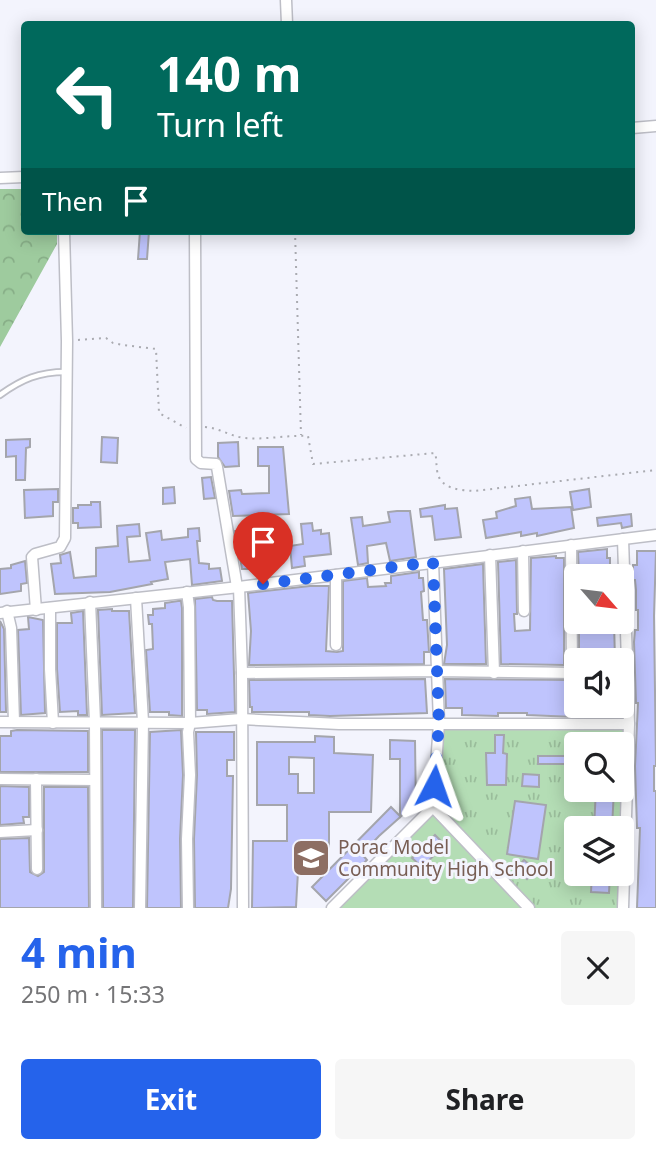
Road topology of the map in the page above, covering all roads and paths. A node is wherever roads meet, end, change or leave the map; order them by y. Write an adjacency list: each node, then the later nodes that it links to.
1 (286, 0): 2 (street)
2 (287, 21)
3 (656, 126): 4 (street)
4 (635, 128)
5 (21, 177): 6 (street)
6 (0, 178)
7 (64, 235): 10 (street)
8 (195, 235): 24 (street)
9 (295, 235): 15 (path)
10 (67, 341): 11 (street); 13 (path)
11 (67, 372): 12 (lane); 29 (street)
12 (0, 395)
13 (190, 428)
14 (197, 428): 15 (path)
15 (301, 436): 16 (path)
16 (656, 470)
17 (656, 535): 18 (street)
18 (622, 539): 19 (street); 34 (street)
19 (571, 545): 20 (street); 33 (street)
20 (523, 551): 21 (street); 30 (street)
21 (490, 555): 22 (street); 37 (street)
22 (433, 562): 23 (street); 35 (street)
23 (336, 575): 24 (street); 32 (street)
24 (238, 587): 25 (street); 36 (street)
25 (187, 592): 26 (street); 46 (street)
26 (136, 598): 27 (street); 44 (street)
27 (90, 602): 28 (street); 43 (street)
28 (50, 608): 29 (street); 45 (street)
29 (36, 610): 31 (street)
30 (524, 611)
31 (4, 612): 42 (street)
32 (336, 645)
33 (573, 648)
34 (624, 648)
35 (436, 671): 36 (street); 37 (street); 47 (street)
36 (242, 673): 40 (street)
37 (494, 673): 38 (street)
38 (564, 673)
39 (628, 718): 48 (street)
40 (241, 719): 46 (street); 47 (street); 59 (street)
41 (0, 722): 42 (street)
42 (14, 722): 45 (street)
43 (95, 722): 44 (street); 45 (street); 51 (street)
44 (144, 722): 46 (street); 57 (street)
45 (53, 723)
46 (190, 723): 58 (street)
47 (439, 723): 48 (street); 52 (street)
48 (629, 724): 62 (street)
49 (0, 779): 50 (street)
50 (36, 779): 51 (street); 53 (street)
51 (95, 780): 56 (street)
52 (433, 807): 60 (street); 61 (street)
53 (37, 831): 54 (street); 55 (street)
54 (0, 832)
55 (37, 869)
56 (96, 908)
57 (140, 908)
58 (188, 908)
59 (243, 908)
60 (332, 908)
61 (529, 908)
62 (624, 908)

